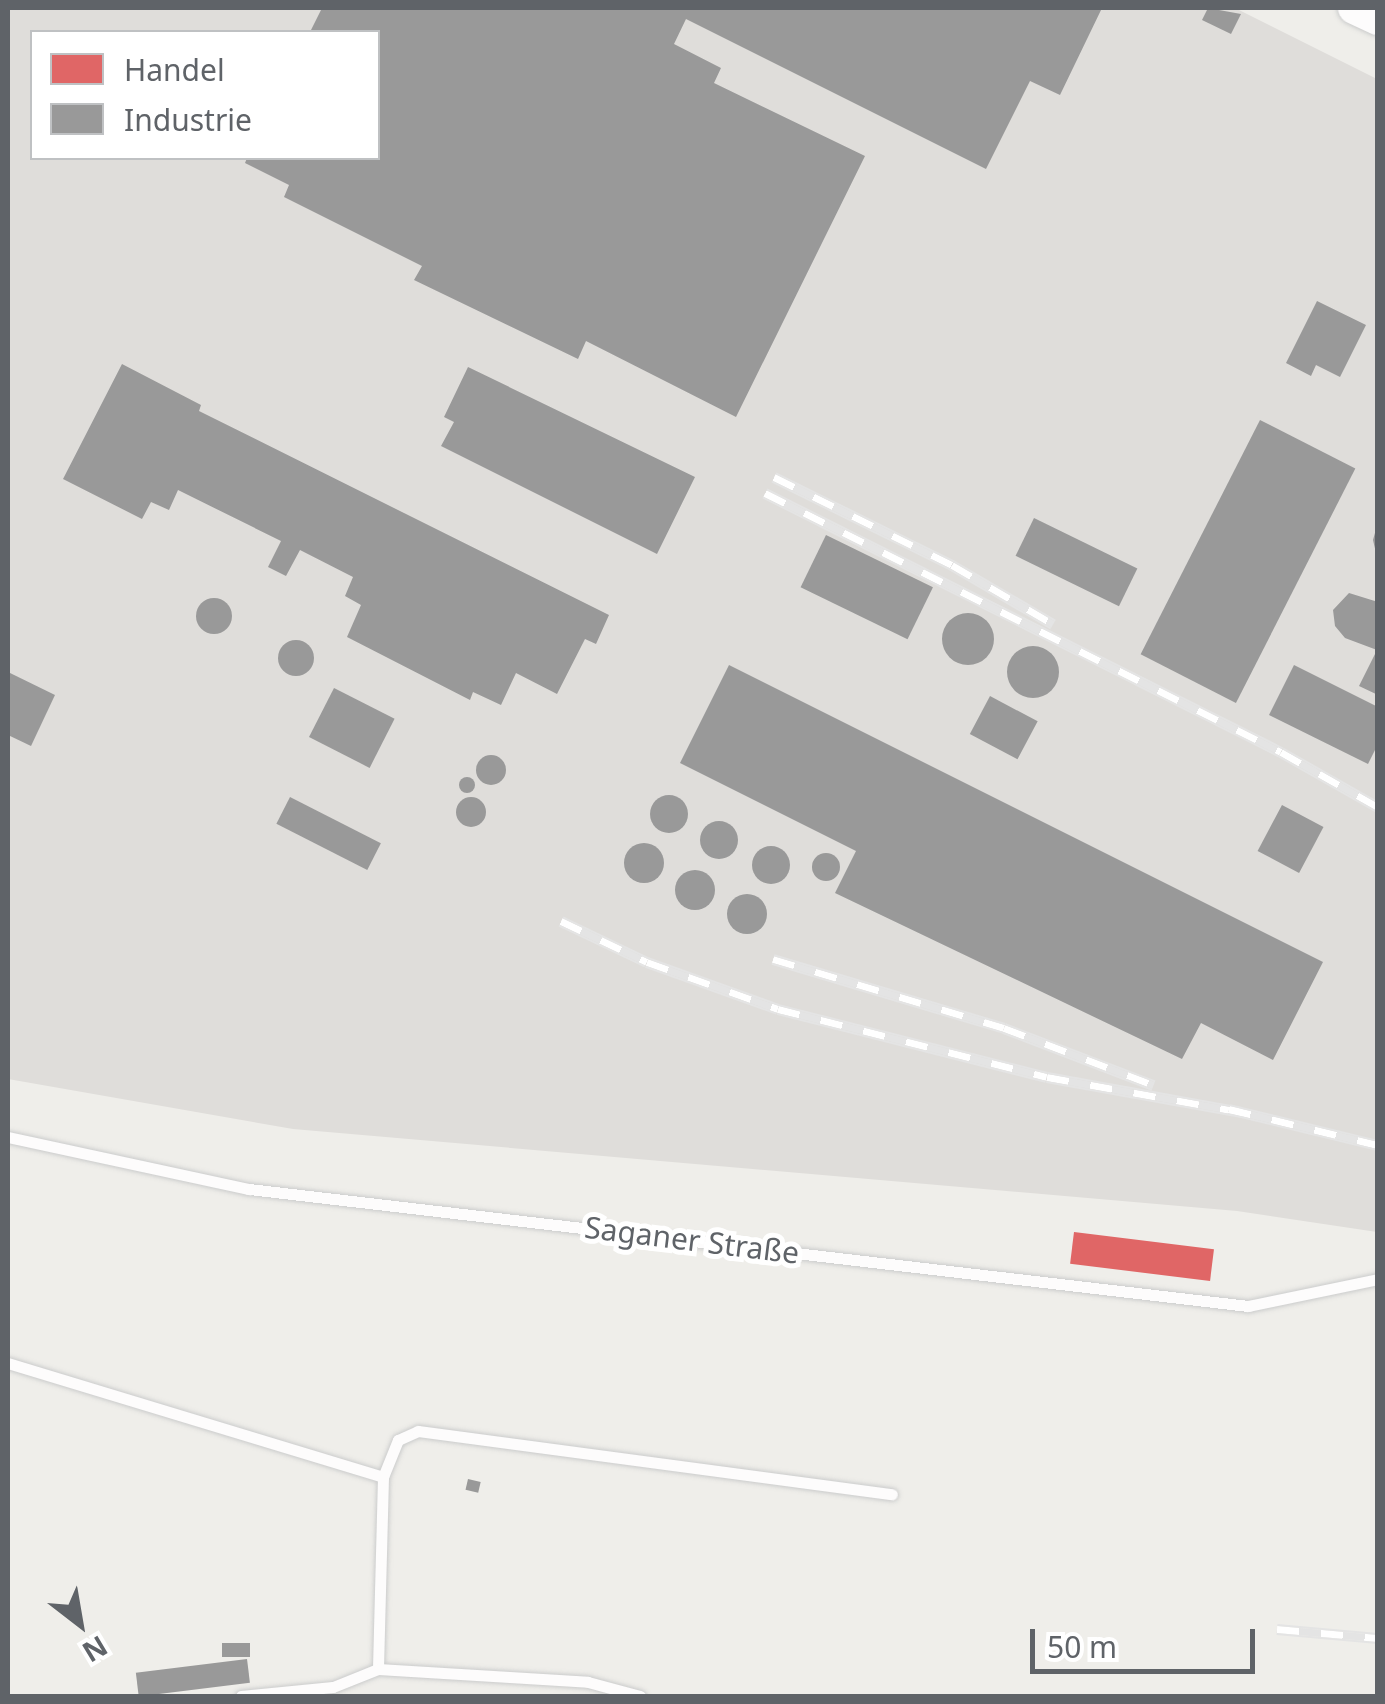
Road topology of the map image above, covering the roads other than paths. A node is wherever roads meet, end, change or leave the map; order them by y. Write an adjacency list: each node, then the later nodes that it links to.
1 (1354, 8): 2 (main road)
2 (1378, 19)
3 (8, 1137): 4 (lane, Saganer Straße)
4 (1378, 1279)
5 (8, 1363): 6 (lane)
6 (384, 1477): 7 (lane); 8 (lane)
7 (892, 1494)
8 (378, 1669): 9 (lane); 10 (lane)
9 (242, 1696)
10 (640, 1696)

